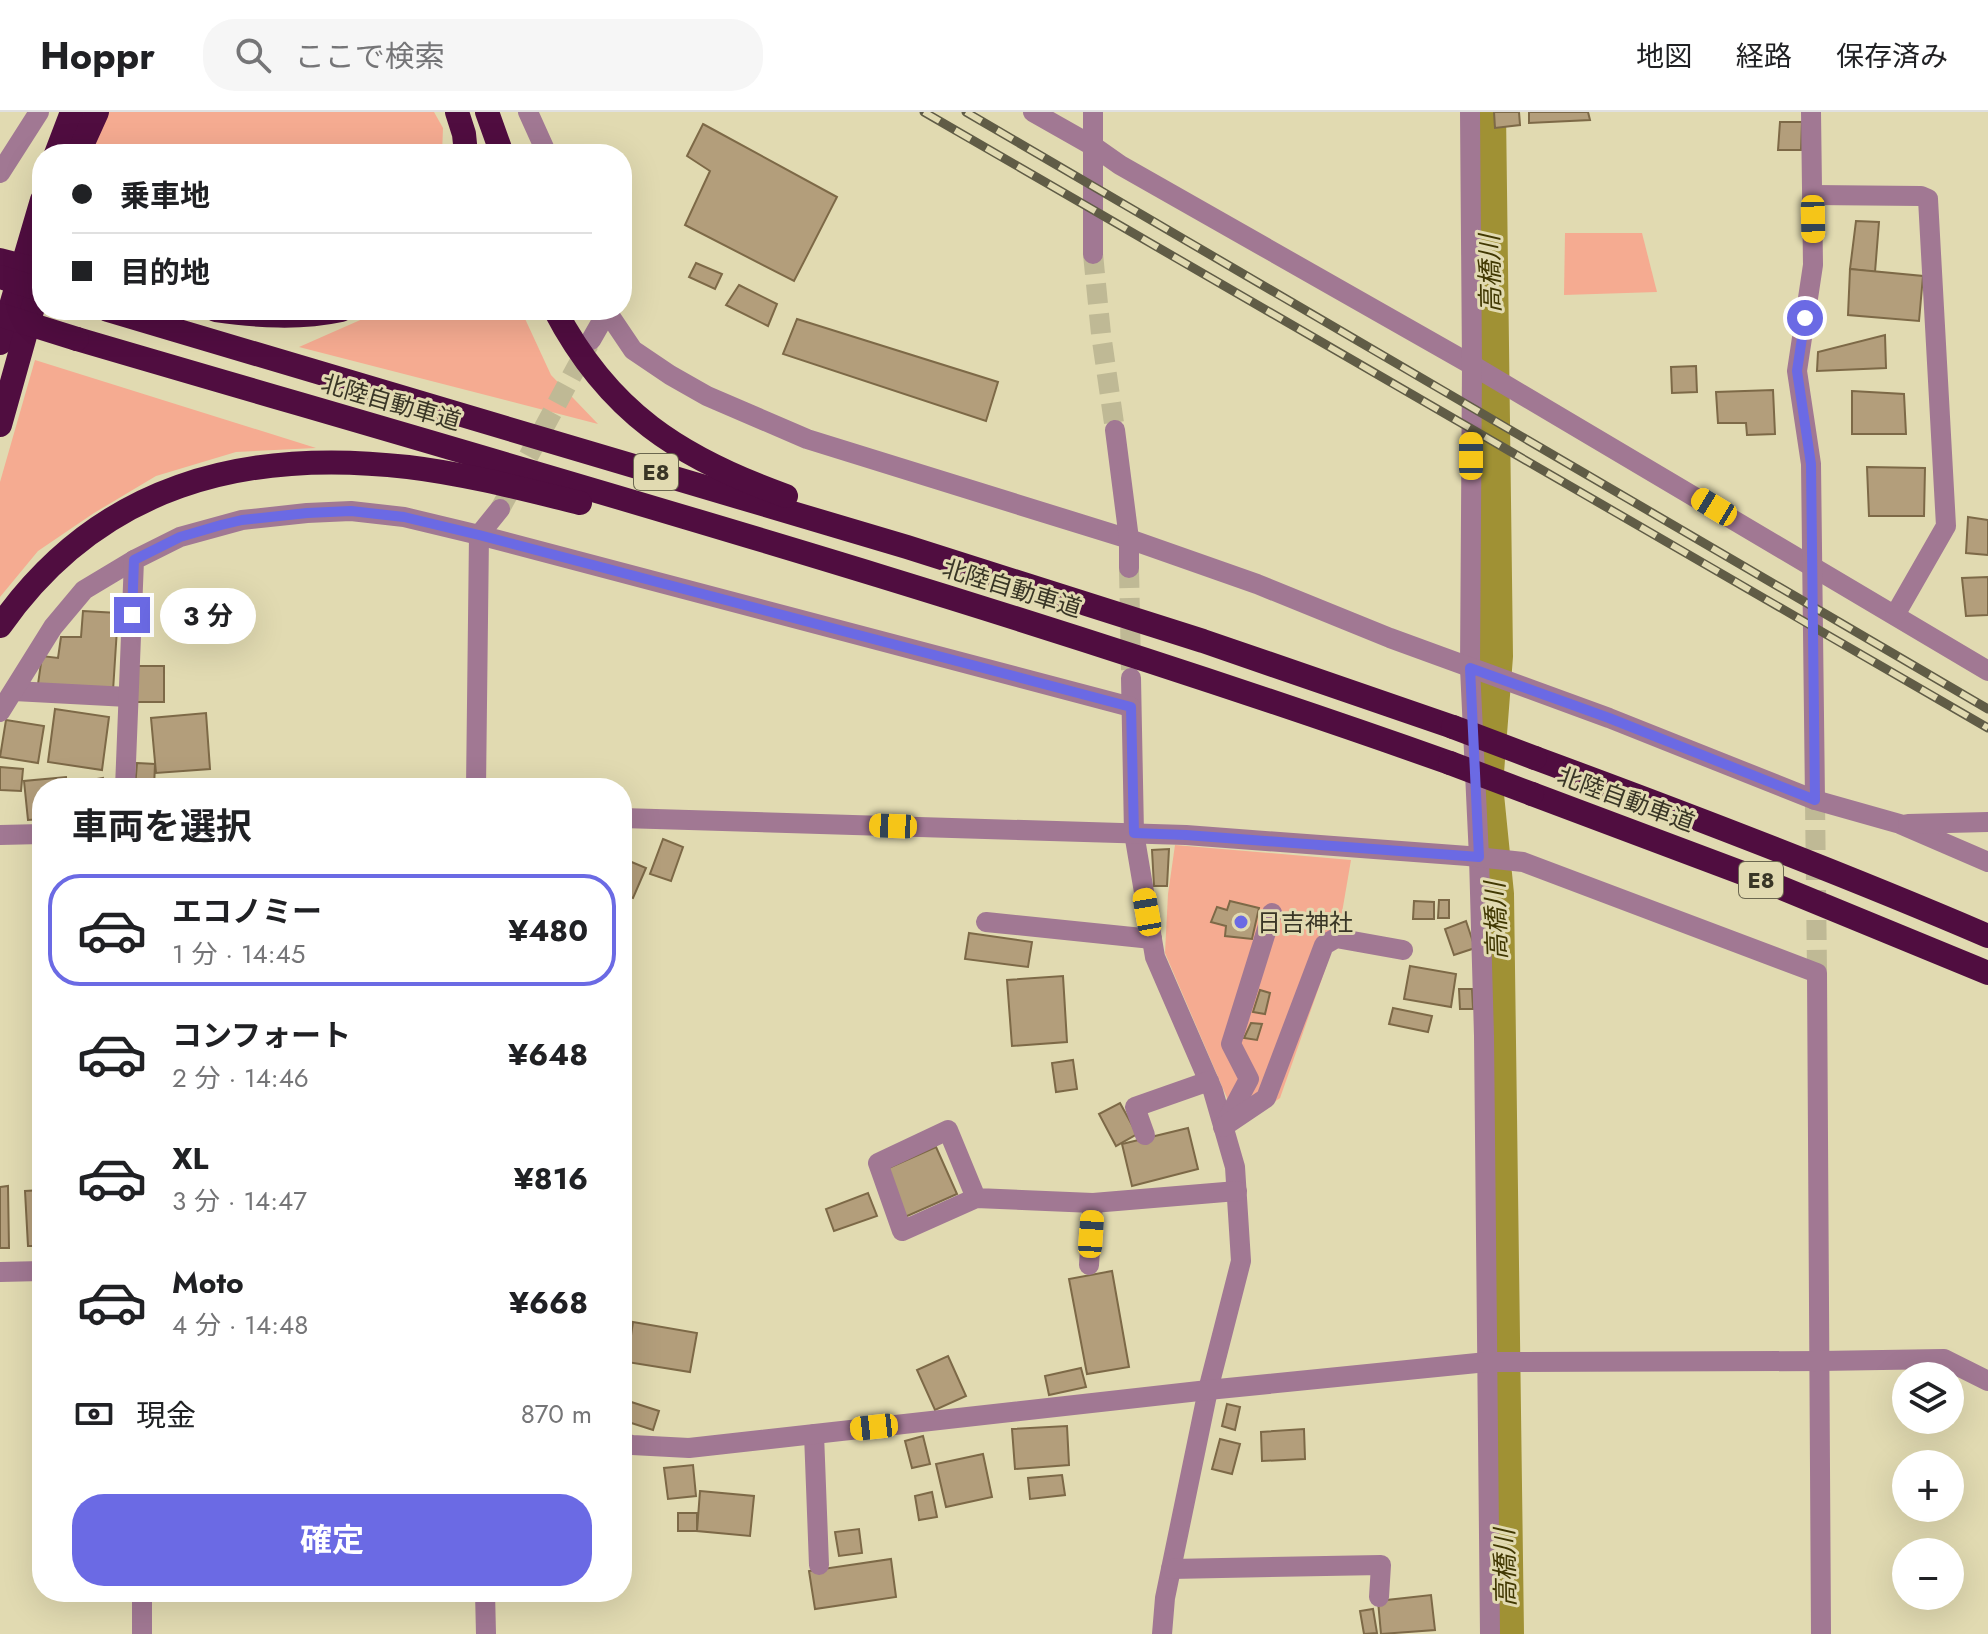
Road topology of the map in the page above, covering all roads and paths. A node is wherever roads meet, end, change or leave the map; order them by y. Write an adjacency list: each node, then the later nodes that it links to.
1 (39, 112): 17 (street)
2 (72, 112): 11 (highway)
3 (97, 112): 12 (highway)
4 (457, 112): 13 (highway)
5 (487, 112): 14 (highway)
6 (528, 112): 15 (street)
7 (1033, 112): 16 (street)
8 (1093, 112): 16 (street)
9 (1470, 112): 33 (street)
10 (1811, 112): 18 (street)
11 (60, 144)
12 (83, 144)
13 (465, 144)
14 (498, 144)
15 (542, 144)
16 (1093, 146): 20 (street); 33 (street)
17 (0, 173)
18 (1813, 195): 40 (street); 43 (street)
19 (32, 234): 32 (highway)
20 (1093, 254)
21 (0, 260): 22 (highway, bridge)
22 (32, 270)
23 (0, 277): 24 (highway, bridge)
24 (32, 287)
25 (32, 309): 34 (highway)
26 (0, 315): 42 (highway, 北陸自動車道 / E8, bridge)
27 (142, 320): 45 (highway, 北陸自動車道 / E8)
28 (560, 320): 45 (highway)
29 (602, 320): 31 (street)
30 (613, 320): 38 (street)
31 (591, 340)
32 (0, 343)
33 (1472, 365): 40 (street); 46 (street)
34 (0, 425)
35 (1115, 430): 38 (street)
36 (500, 509): 37 (street)
37 (479, 535): 39 (street); 51 (street); 54 (street)
38 (1129, 539): 41 (street); 46 (street)
39 (134, 560): 49 (street); 50 (street)
40 (1812, 565): 43 (street); 55 (street)
41 (1129, 568)
42 (901, 583): 44 (highway); 69 (highway, 北陸自動車道 / E8, bridge)
43 (1895, 615): 47 (street)
44 (0, 626)
45 (1203, 641): 66 (highway, 北陸自動車道 / E8, bridge)
46 (1470, 668): 55 (street); 62 (street)
47 (1988, 671)
48 (1131, 678): 51 (street)
49 (14, 691): 50 (street); 52 (street)
50 (128, 697): 53 (street)
51 (1131, 707): 59 (street)
52 (0, 712)
53 (125, 778)
54 (476, 778)
55 (1815, 800): 58 (street)
56 (632, 818): 59 (street)
57 (1988, 822): 58 (street)
58 (1900, 824): 63 (street)
59 (1134, 833): 62 (street); 67 (street)
60 (32, 834): 61 (street)
61 (0, 835)
62 (1479, 857): 79 (street); 80 (street)
63 (1988, 862)
64 (1272, 913): 71 (street)
65 (986, 922): 67 (street)
66 (1988, 936)
67 (1152, 939): 70 (street)
68 (1403, 950): 71 (street)
69 (1988, 973)
70 (1209, 1081): 71 (street); 72 (street)
71 (1223, 1127): 73 (street)
72 (1145, 1135)
73 (1237, 1191): 75 (street); 82 (street)
74 (976, 1198): 74 (street); 75 (street)
75 (1093, 1203): 76 (street)
76 (1089, 1265)
77 (32, 1271): 78 (street)
78 (0, 1272)
79 (1820, 1361): 80 (street); 81 (street); 94 (street)
80 (1487, 1362): 82 (street); 93 (street)
81 (1988, 1381)
82 (1208, 1390): 83 (street); 86 (street)
83 (814, 1434): 84 (street); 85 (street)
84 (632, 1445)
85 (819, 1565)
86 (1171, 1569): 87 (street); 92 (street)
87 (1379, 1597)
88 (142, 1602): 90 (street)
89 (485, 1602): 91 (street)
90 (142, 1634)
91 (486, 1634)
92 (1162, 1634)
93 (1490, 1634)
94 (1821, 1634)

